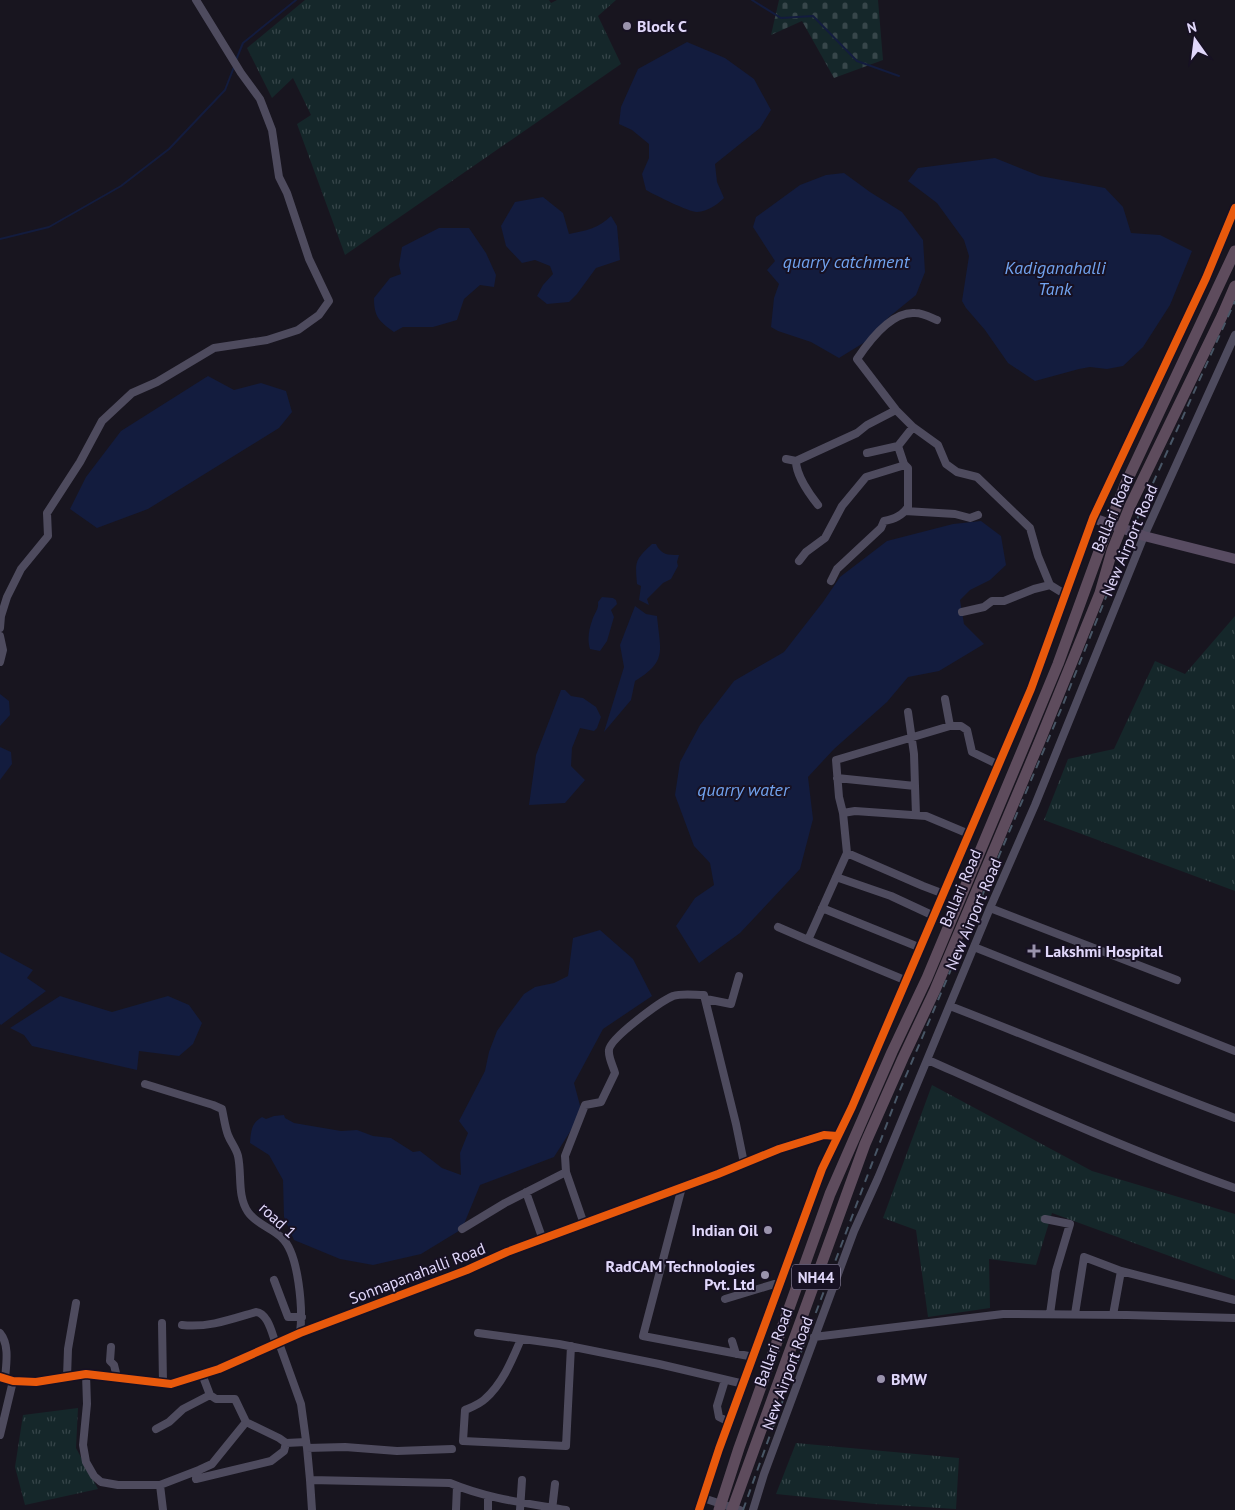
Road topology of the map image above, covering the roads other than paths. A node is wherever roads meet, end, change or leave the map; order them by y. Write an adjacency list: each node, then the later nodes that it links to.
1 (196, 0): 26 (street)
2 (1235, 208): 18 (street)
3 (1235, 251): 127 (highway, Ballari Road / NH44)
4 (1235, 286): 118 (highway, Ballari Road / NH44)
5 (937, 320): 8 (street)
6 (1235, 335): 7 (street, New Airport Road)
7 (1231, 353): 19 (street, New Airport Road)
8 (896, 410): 9 (street); 13 (street)
9 (913, 427): 10 (street); 23 (street)
10 (898, 446): 11 (street); 14 (street)
11 (867, 453)
12 (786, 459): 13 (street)
13 (796, 461): 15 (street)
14 (905, 465): 16 (street); 21 (street)
15 (818, 505)
16 (905, 511): 17 (street); 22 (street)
17 (978, 515)
18 (1093, 518): 19 (main road); 33 (street)
19 (1144, 536): 20 (main road); 43 (street, New Airport Road)
20 (1235, 559)
21 (799, 562)
22 (831, 581)
23 (1050, 585): 24 (street); 25 (street)
24 (1063, 592)
25 (962, 612)
26 (0, 628)
27 (0, 636): 28 (street)
28 (0, 662)
29 (945, 700): 31 (street)
30 (908, 712): 32 (street)
31 (950, 726): 32 (street); 33 (street)
32 (912, 737): 34 (street); 35 (street)
33 (999, 765): 38 (street)
34 (837, 778): 35 (street); 36 (street)
35 (915, 786): 37 (street)
36 (843, 813): 37 (street); 39 (street)
37 (916, 815): 38 (street)
38 (969, 834): 41 (street)
39 (846, 853): 40 (street); 41 (street)
40 (836, 877): 42 (street); 44 (street)
41 (944, 894): 44 (street)
42 (822, 908): 46 (street); 48 (street)
43 (990, 908): 47 (street, New Airport Road); 50 (street)
44 (934, 916): 48 (street)
45 (778, 927): 46 (street)
46 (808, 940): 51 (street)
47 (974, 946): 53 (street, New Airport Road); 54 (street)
48 (920, 948): 51 (street)
49 (739, 976): 52 (street)
50 (1177, 980)
51 (906, 981): 58 (street)
52 (706, 999): 59 (street); 60 (street)
53 (950, 1006): 55 (street, New Airport Road); 57 (street)
54 (1235, 1051)
55 (928, 1060): 62 (street); 84 (street, New Airport Road)
56 (145, 1084): 77 (street, road 1)
57 (1235, 1118)
58 (838, 1136): 59 (street, Sonnapanahalli Road); 70 (street)
59 (744, 1164): 61 (street, Sonnapanahalli Road)
60 (566, 1172): 63 (street); 65 (street)
61 (682, 1187): 65 (street, Sonnapanahalli Road); 90 (street)
62 (1235, 1188)
63 (526, 1192): 66 (street); 67 (street)
64 (1045, 1218): 74 (street)
65 (584, 1224): 67 (street, Sonnapanahalli Road)
66 (462, 1229)
67 (543, 1240): 81 (street, Sonnapanahalli Road)
68 (1121, 1271): 72 (street); 75 (street); 76 (street)
69 (274, 1280): 77 (street)
70 (781, 1282): 71 (street); 91 (street)
71 (725, 1299)
72 (1235, 1300)
73 (76, 1303): 94 (street)
74 (1050, 1314): 75 (street); 84 (street)
75 (1074, 1314): 76 (street)
76 (1113, 1315): 78 (street)
77 (302, 1318): 81 (street, road 1)
78 (1235, 1318)
79 (162, 1323): 98 (street)
80 (182, 1325): 87 (street)
81 (300, 1333): 87 (street, Sonnapanahalli Road)
82 (478, 1333): 85 (street)
83 (0, 1334): 96 (street)
84 (814, 1337): 129 (street, New Airport Road)
85 (521, 1339): 88 (street); 88 (street)
86 (732, 1341): 90 (street)
87 (278, 1343): 93 (street, Sonnapanahalli Road); 108 (street)
88 (571, 1346): 97 (street)
89 (111, 1347): 95 (street)
90 (736, 1354): 91 (street)
91 (754, 1357): 99 (street)
92 (86, 1374): 94 (street, Sonnapanahalli Road); 95 (street, Sonnapanahalli Road); 114 (street)
93 (202, 1374): 98 (street, Sonnapanahalli Road); 100 (street)
94 (67, 1377): 96 (street, Sonnapanahalli Road)
95 (117, 1377): 98 (street, Sonnapanahalli Road)
96 (6, 1379): 102 (street)
97 (725, 1380): 99 (street); 104 (street)
98 (163, 1383)
99 (744, 1384): 104 (street)
100 (210, 1394): 103 (street); 105 (street)
101 (0, 1396): 102 (street)
102 (6, 1401): 106 (street)
103 (246, 1422): 107 (street); 114 (street)
104 (730, 1422): 117 (street)
105 (156, 1429)
106 (0, 1435)
107 (286, 1444): 108 (street); 110 (street)
108 (307, 1445): 109 (street); 111 (street)
109 (452, 1449)
110 (196, 1479)
111 (310, 1480): 115 (street); 122 (street)
112 (522, 1480): 119 (street)
113 (555, 1484): 120 (street)
114 (160, 1486): 121 (street)
115 (457, 1486): 116 (street); 123 (street)
116 (488, 1496): 119 (street); 124 (street)
117 (703, 1498): 126 (street); 128 (street)
118 (733, 1504)
119 (520, 1506): 120 (street)
120 (552, 1509): 125 (street)
121 (163, 1510)
122 (312, 1510)
123 (456, 1510)
124 (488, 1510)
125 (566, 1510)
126 (699, 1510)
127 (719, 1510)
128 (740, 1510)
129 (753, 1510)

